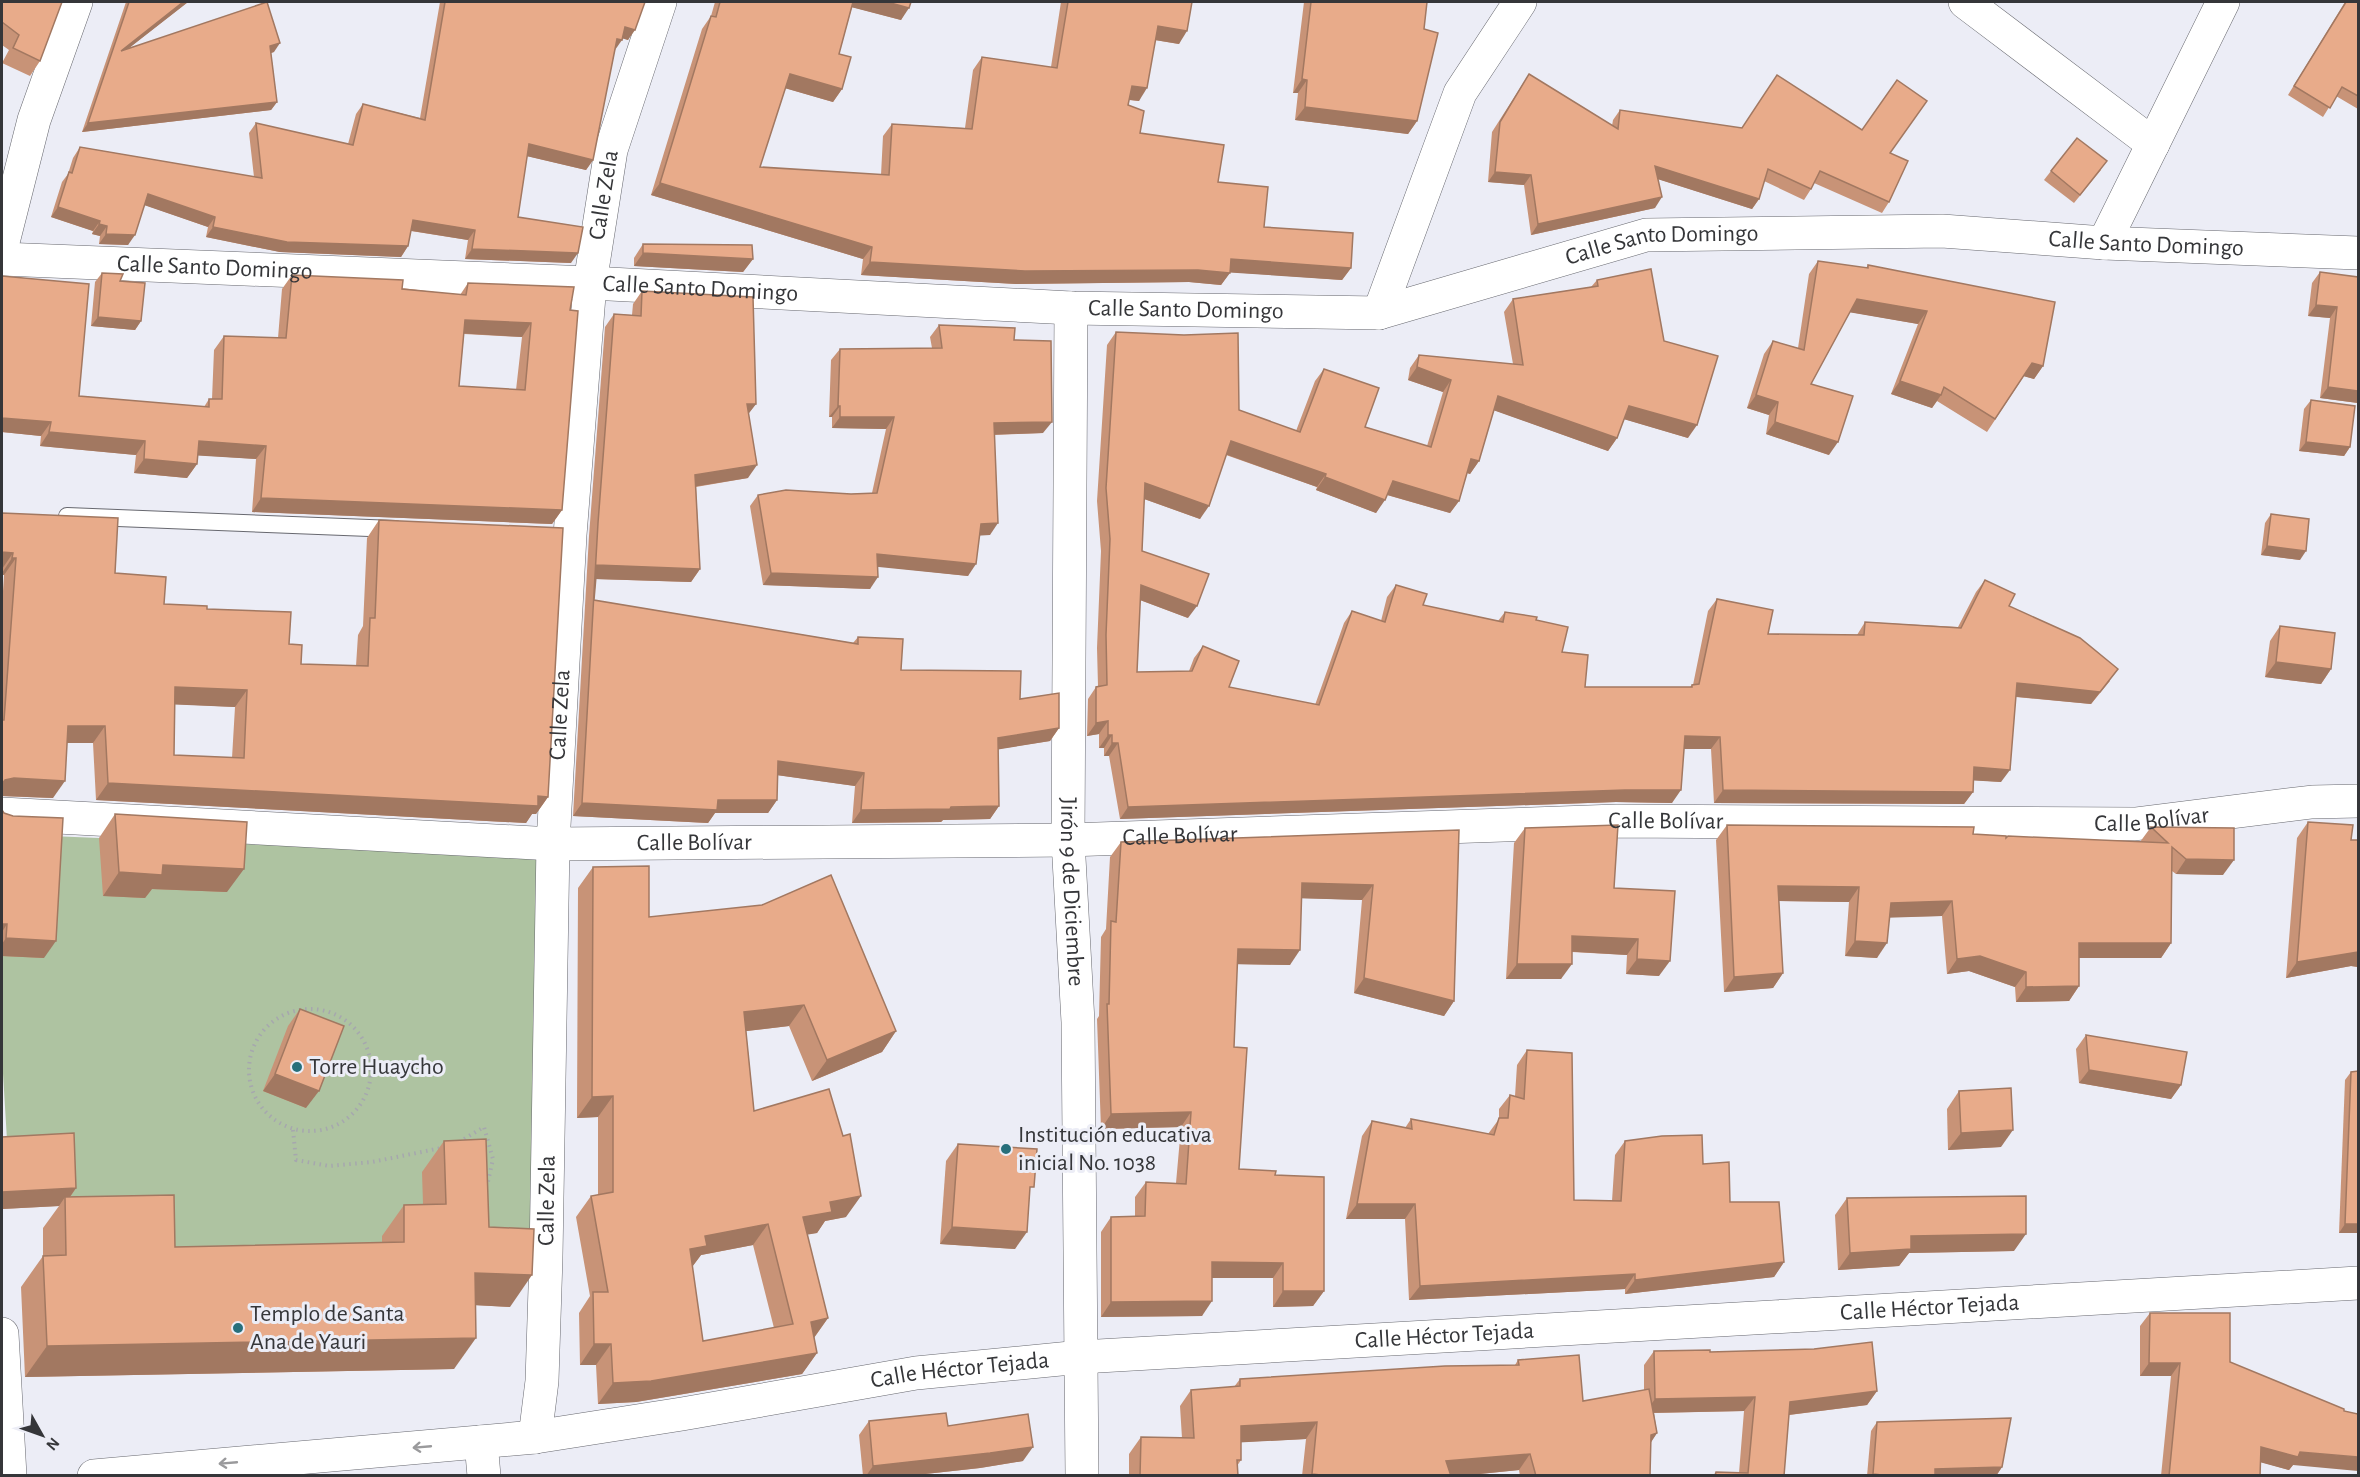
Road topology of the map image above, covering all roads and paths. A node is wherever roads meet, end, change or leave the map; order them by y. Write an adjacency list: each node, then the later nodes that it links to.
1 (76, 2): 8 (street)
2 (660, 2): 11 (street, Calle Zela)
3 (1520, 2): 13 (street)
4 (1965, 2): 6 (street)
5 (2223, 2): 6 (street)
6 (2152, 144): 7 (street)
7 (2104, 243): 9 (street, Calle Santo Domingo); 13 (street, Calle Santo Domingo)
8 (2, 246)
9 (2358, 253)
10 (2, 259): 11 (street, Calle Santo Domingo)
11 (590, 283): 12 (street, Calle Santo Domingo); 19 (street, Calle Zela)
12 (1071, 308): 13 (street, Calle Santo Domingo); 18 (street, Jirón 9 de Diciembre)
13 (1378, 313)
14 (49, 515): 15 (lane)
15 (416, 530)
16 (2358, 801): 18 (street, Calle Bolívar)
17 (2, 814): 19 (street, Calle Bolívar)
18 (1068, 840): 19 (street, Calle Bolívar); 24 (street, Jirón 9 de Diciembre)
19 (553, 844): 25 (street, Calle Zela)
20 (293, 1130): 20 (path); 21 (path)
21 (487, 1188)
22 (2358, 1282): 24 (street, Calle Héctor Tejada)
23 (2, 1337): 27 (street)
24 (1081, 1357): 25 (street, Calle Héctor Tejada); 30 (street, Jirón 9 de Diciembre)
25 (535, 1437): 26 (street, Calle Héctor Tejada)
26 (481, 1442): 28 (street, one-way to 28); 29 (street)
27 (10, 1476)
28 (94, 1476)
29 (484, 1476)
30 (1082, 1476)

